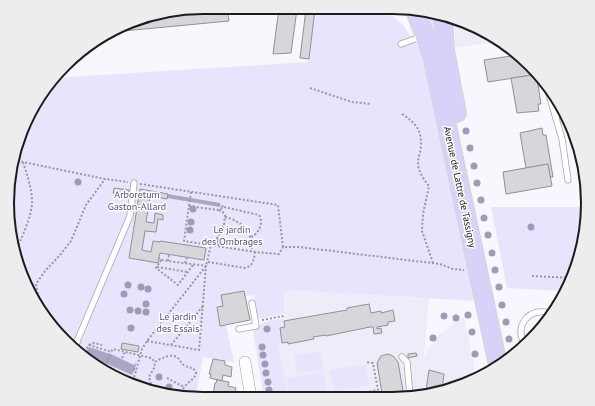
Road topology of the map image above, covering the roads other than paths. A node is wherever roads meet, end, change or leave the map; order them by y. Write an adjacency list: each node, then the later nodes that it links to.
1 (418, 16): 3 (main road, Avenue de Lattre de Tassigny)
2 (443, 21): 15 (main road, Avenue de Lattre de Tassigny)
3 (426, 36): 4 (lane); 17 (main road, Avenue de Lattre de Tassigny)
4 (401, 44)
5 (550, 99): 6 (lane)
6 (556, 115): 7 (lane); 8 (lane)
7 (559, 115)
8 (568, 180)
9 (134, 183): 14 (lane)
10 (252, 303): 12 (lane)
11 (546, 312): 13 (lane)
12 (239, 329)
13 (523, 339)
14 (77, 344)
15 (506, 354)
16 (402, 357): 19 (lane)
17 (497, 360)
18 (245, 362): 20 (street)
19 (410, 391)
20 (250, 392)

